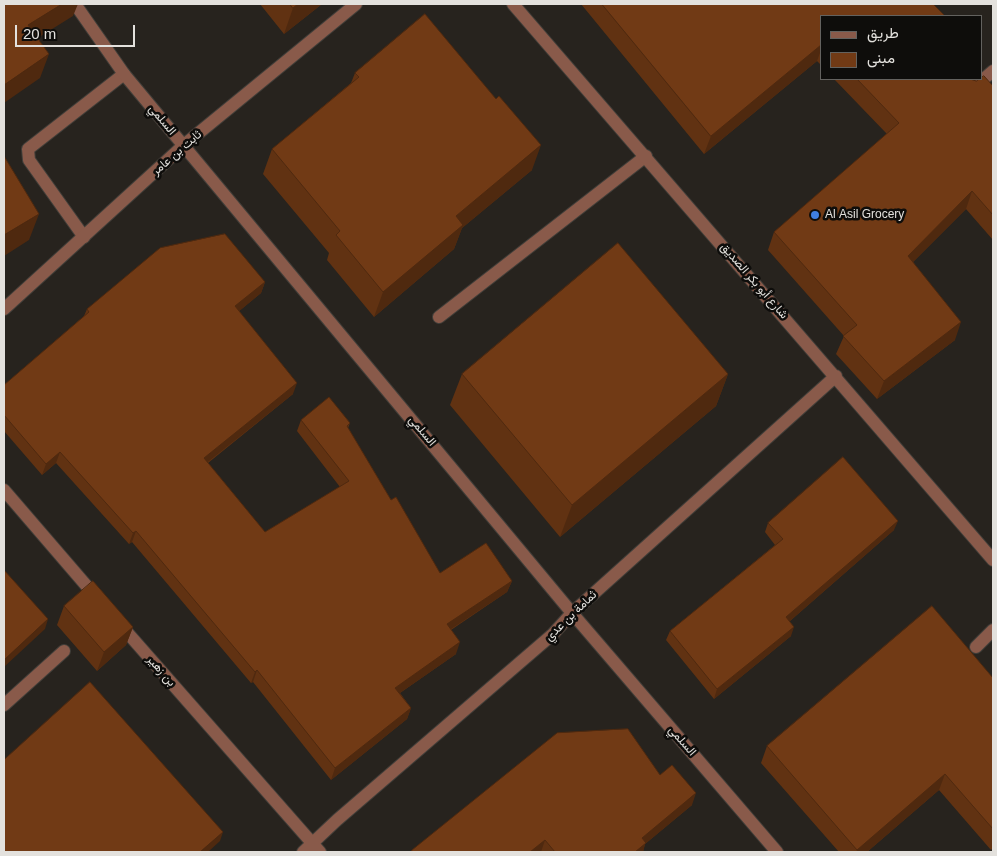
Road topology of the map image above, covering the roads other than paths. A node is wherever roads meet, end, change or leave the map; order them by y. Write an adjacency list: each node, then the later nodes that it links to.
1 (75, 4): 5 (street, السلمي)
2 (356, 4): 7 (street, ثابت بن عامر)
3 (512, 4): 8 (street, شارع أبو بكر الصديق)
4 (993, 71): 6 (street)
5 (124, 74): 7 (street, السلمي); 9 (street)
6 (969, 91)
7 (184, 145): 9 (street, ثابت بن عامر); 15 (street, السلمي)
8 (646, 156): 11 (street); 12 (street, شارع أبو بكر الصديق)
9 (84, 237): 10 (street, ثابت بن عامر)
10 (4, 309)
11 (439, 317)
12 (836, 376): 14 (street, شارع أبو بكر الصديق); 15 (street, ثمامة بن عدي)
13 (4, 490): 20 (street, بن زهير)
14 (993, 560)
15 (572, 613): 20 (street, ثمامة بن عدي); 21 (street, السلمي)
16 (993, 630): 17 (street)
17 (976, 647)
18 (64, 651): 19 (street)
19 (4, 705)
20 (312, 850)
21 (777, 852)

